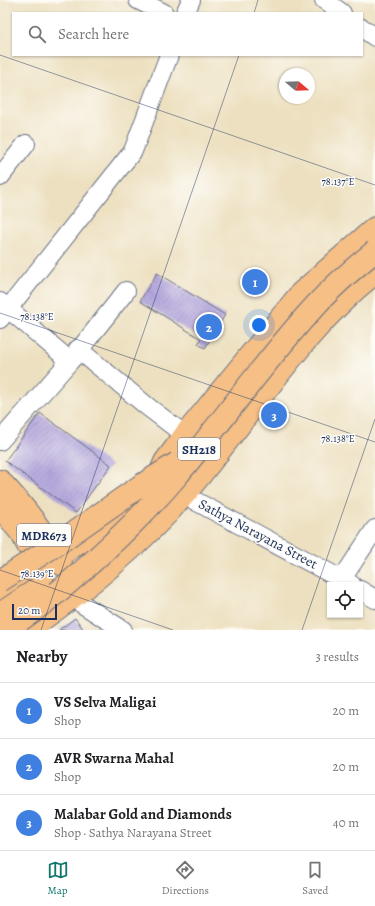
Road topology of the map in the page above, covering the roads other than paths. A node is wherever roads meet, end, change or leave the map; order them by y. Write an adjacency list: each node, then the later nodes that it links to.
1 (138, 0): 4 (street)
2 (191, 0): 5 (street)
3 (324, 0): 6 (street)
4 (162, 12)
5 (185, 12)
6 (341, 12)
7 (363, 29): 8 (street)
8 (375, 38)
9 (169, 56): 16 (street)
10 (26, 144): 11 (street)
11 (0, 177)
12 (375, 230): 18 (main road); 20 (main road)
13 (375, 251): 34 (main road, SH218, bridge)
14 (371, 274): 22 (main road)
15 (126, 291): 17 (street)
16 (3, 310): 17 (street)
17 (74, 355): 18 (street); 19 (street)
18 (185, 435): 25 (main road)
19 (0, 441)
20 (177, 463): 26 (main road, SH218, bridge); 33 (main road, bridge)
21 (0, 481): 25 (main road, MDR673)
22 (184, 495): 27 (street, Sathya Narayana Street); 30 (main road)
23 (0, 507): 25 (main road)
24 (375, 529): 27 (street)
25 (49, 564): 29 (main road); 30 (main road, MDR673); 32 (main road)
26 (0, 581)
27 (347, 582)
28 (363, 592): 31 (street)
29 (0, 596)
30 (76, 596): 32 (main road); 36 (street)
31 (375, 599)
32 (57, 609): 35 (main road)
33 (0, 614)
34 (5, 630)
35 (27, 630)
36 (123, 630)

